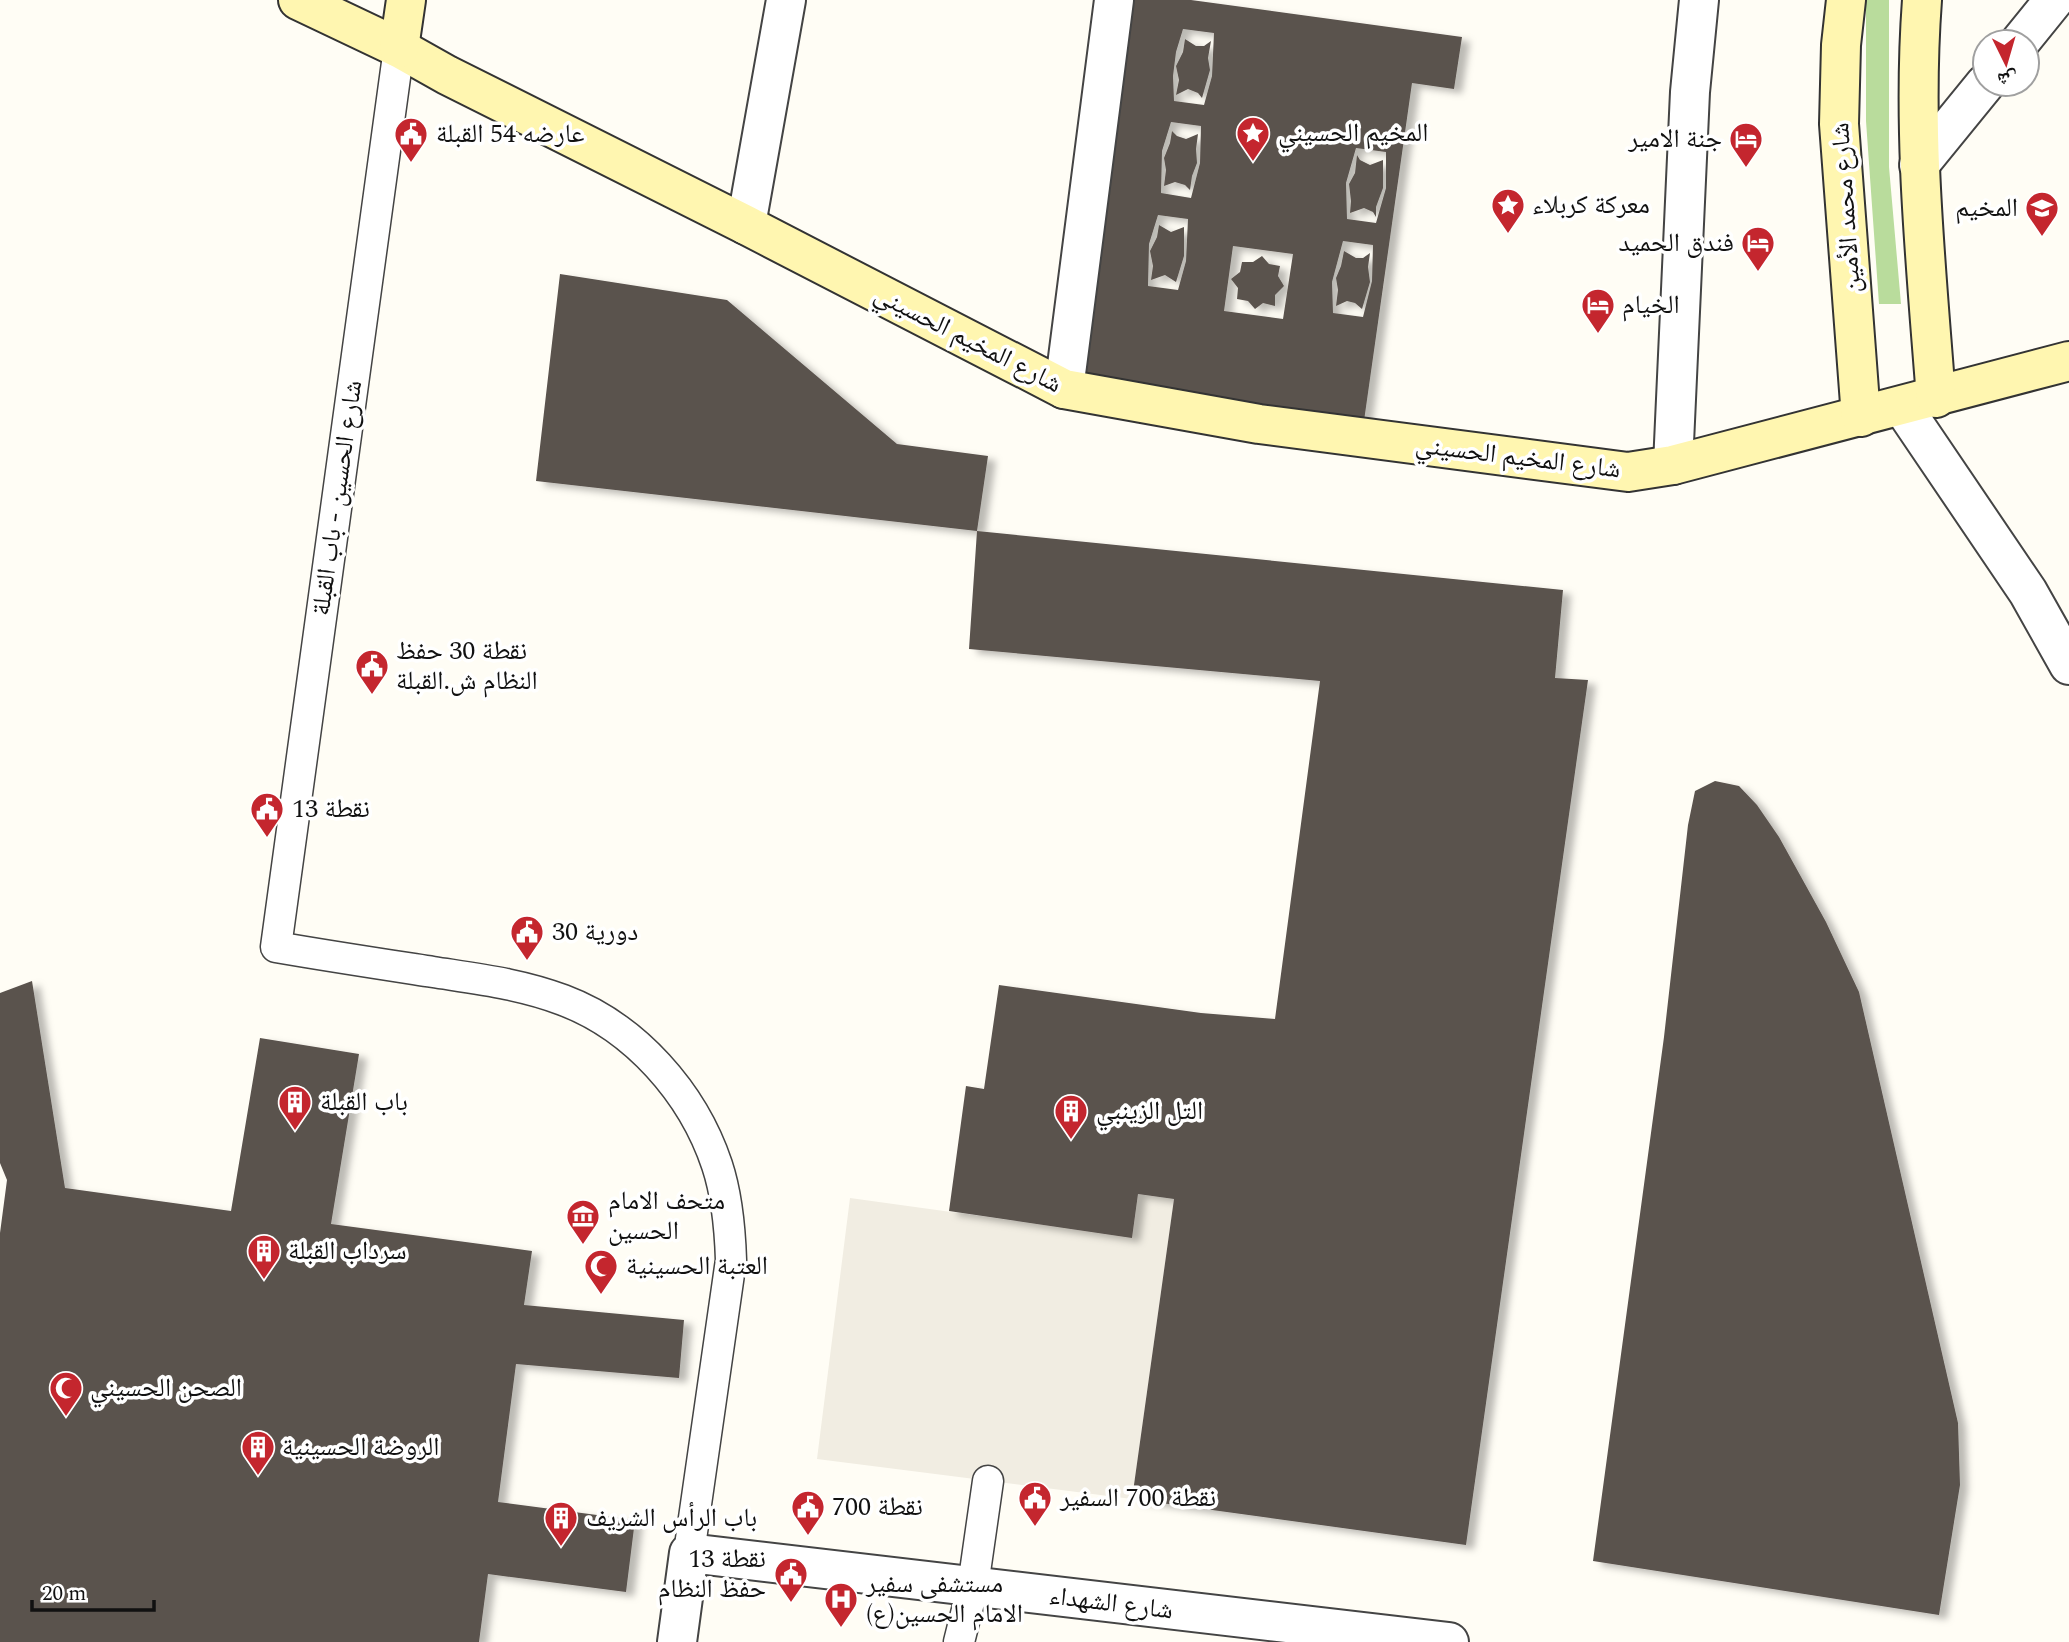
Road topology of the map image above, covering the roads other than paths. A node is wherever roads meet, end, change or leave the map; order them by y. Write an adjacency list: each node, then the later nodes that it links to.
1 (298, 0): 10 (main road, شارع المخيم الحسيني)
2 (407, 0): 10 (main road)
3 (786, 0): 13 (street)
4 (1114, 0): 15 (street)
5 (1699, 0): 18 (street)
6 (1846, 0): 17 (main road, شارع محمد الأمين)
7 (1922, 0): 12 (main road)
8 (2054, 0): 9 (street)
9 (2031, 28)
10 (399, 48): 13 (main road, شارع المخيم الحسيني); 21 (street, شارع الحسين - باب القبلة)
11 (1974, 98): 12 (street)
12 (1919, 165): 16 (main road)
13 (746, 225): 15 (main road, شارع المخيم الحسيني)
14 (2069, 361): 16 (main road, شارع المخيم الحسيني)
15 (1064, 390): 18 (main road, شارع المخيم الحسيني)
16 (1919, 402): 17 (main road, شارع المخيم الحسيني); 19 (street)
17 (1861, 417): 18 (main road, شارع المخيم الحسيني)
18 (1673, 465)
19 (2069, 664)
20 (988, 1481): 22 (street)
21 (689, 1553): 22 (street, شارع الشهداء); 23 (street)
22 (973, 1586): 24 (street); 25 (street, شارع الشهداء)
23 (677, 1642)
24 (959, 1642)
25 (1448, 1642)

